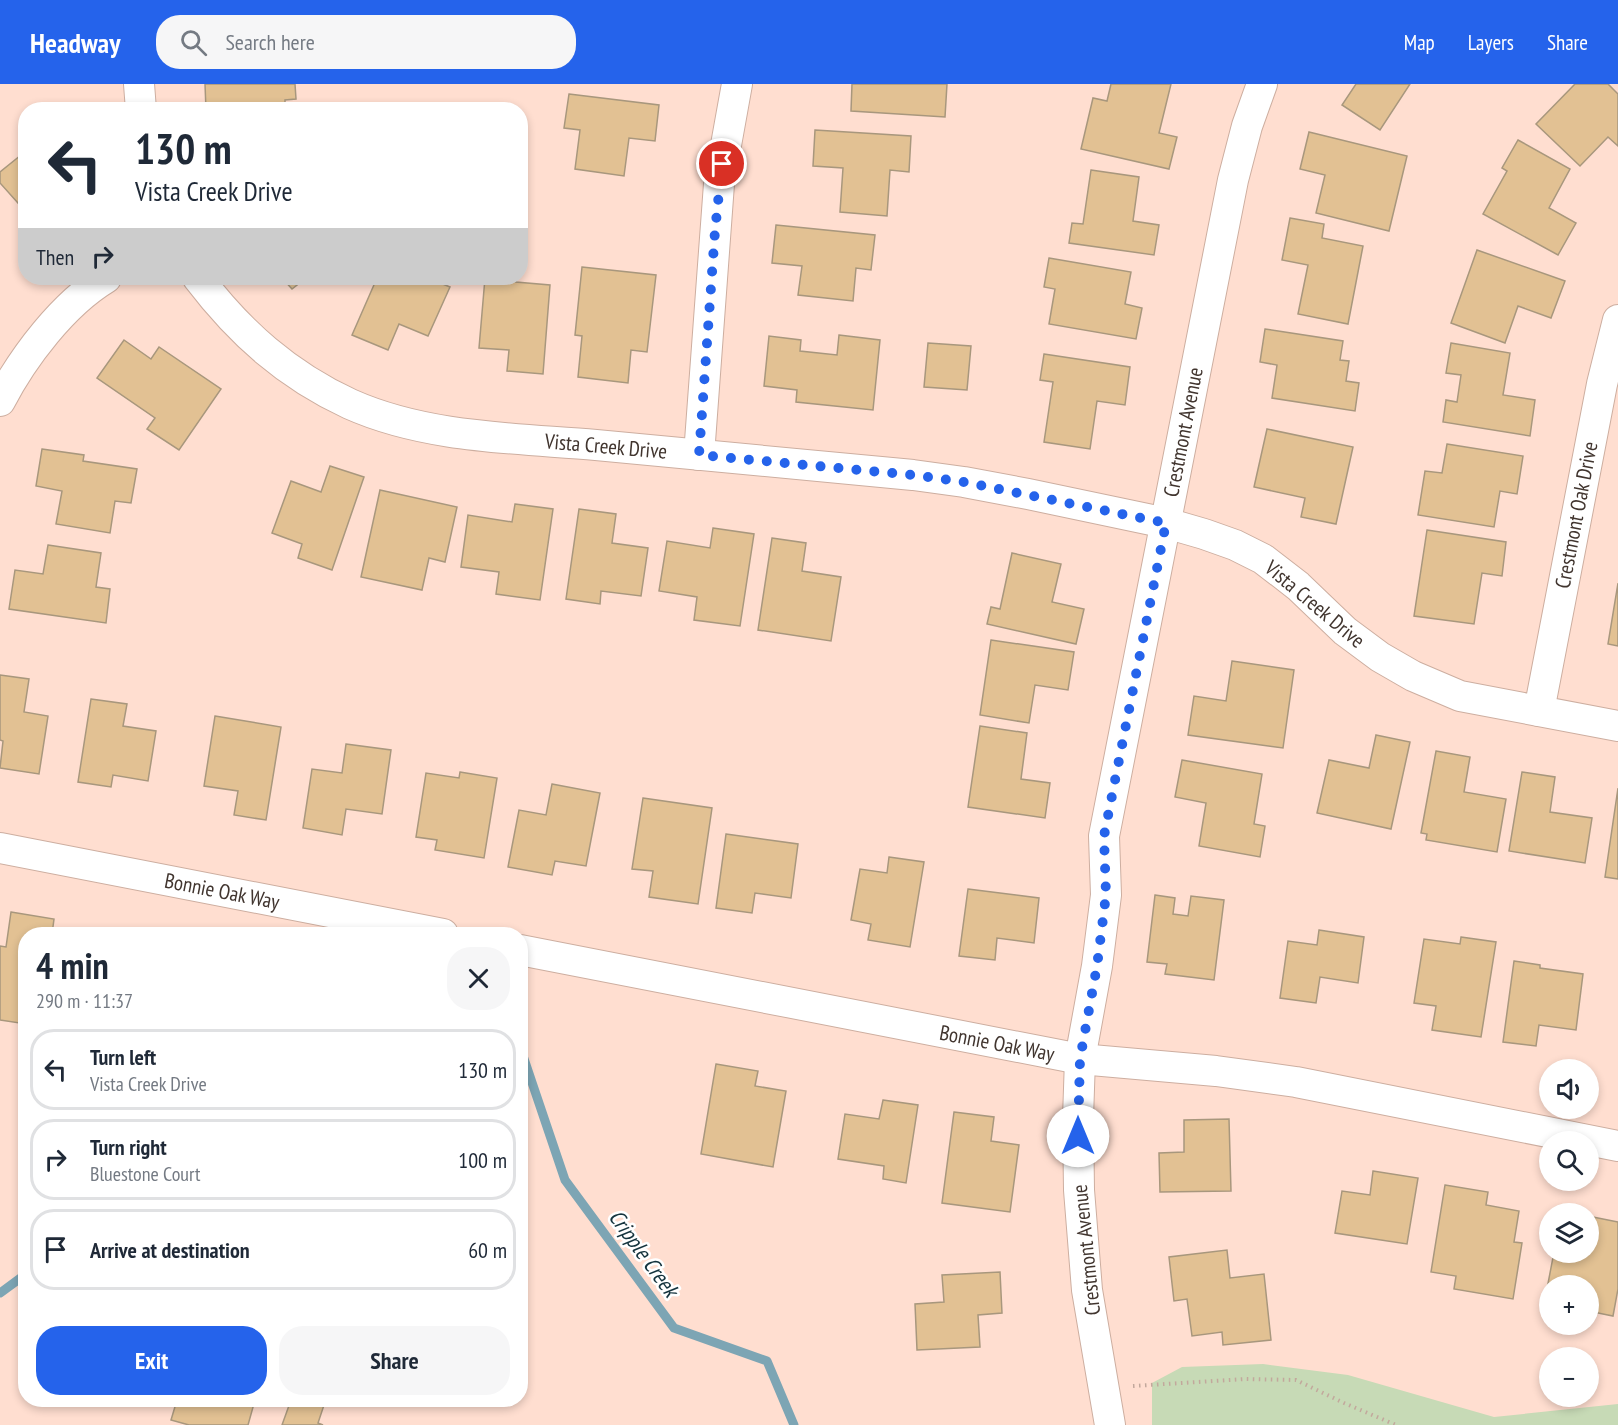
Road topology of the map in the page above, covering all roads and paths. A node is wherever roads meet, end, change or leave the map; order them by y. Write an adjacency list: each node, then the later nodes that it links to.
1 (139, 84): 4 (street)
2 (736, 84): 9 (street)
3 (1262, 84): 10 (street, Crestmont Avenue)
4 (140, 102)
5 (94, 285): 8 (street)
6 (203, 285): 9 (street, Vista Creek Drive)
7 (1618, 320): 11 (street, Crestmont Oak Drive)
8 (0, 399)
9 (699, 455): 10 (street, Vista Creek Drive)
10 (1166, 523): 11 (street, Vista Creek Drive); 16 (street, Crestmont Avenue)
11 (1539, 711): 12 (street, Vista Creek Drive)
12 (1618, 726)
13 (0, 848): 14 (street, Bonnie Oak Way)
14 (407, 927)
15 (528, 952): 16 (street, Bonnie Oak Way)
16 (1080, 1059): 17 (street, Bonnie Oak Way); 18 (street, Crestmont Avenue)
17 (1618, 1146)
18 (1105, 1388): 19 (street, Crestmont Avenue); 20 (path)
19 (1110, 1425)
20 (1396, 1425)

